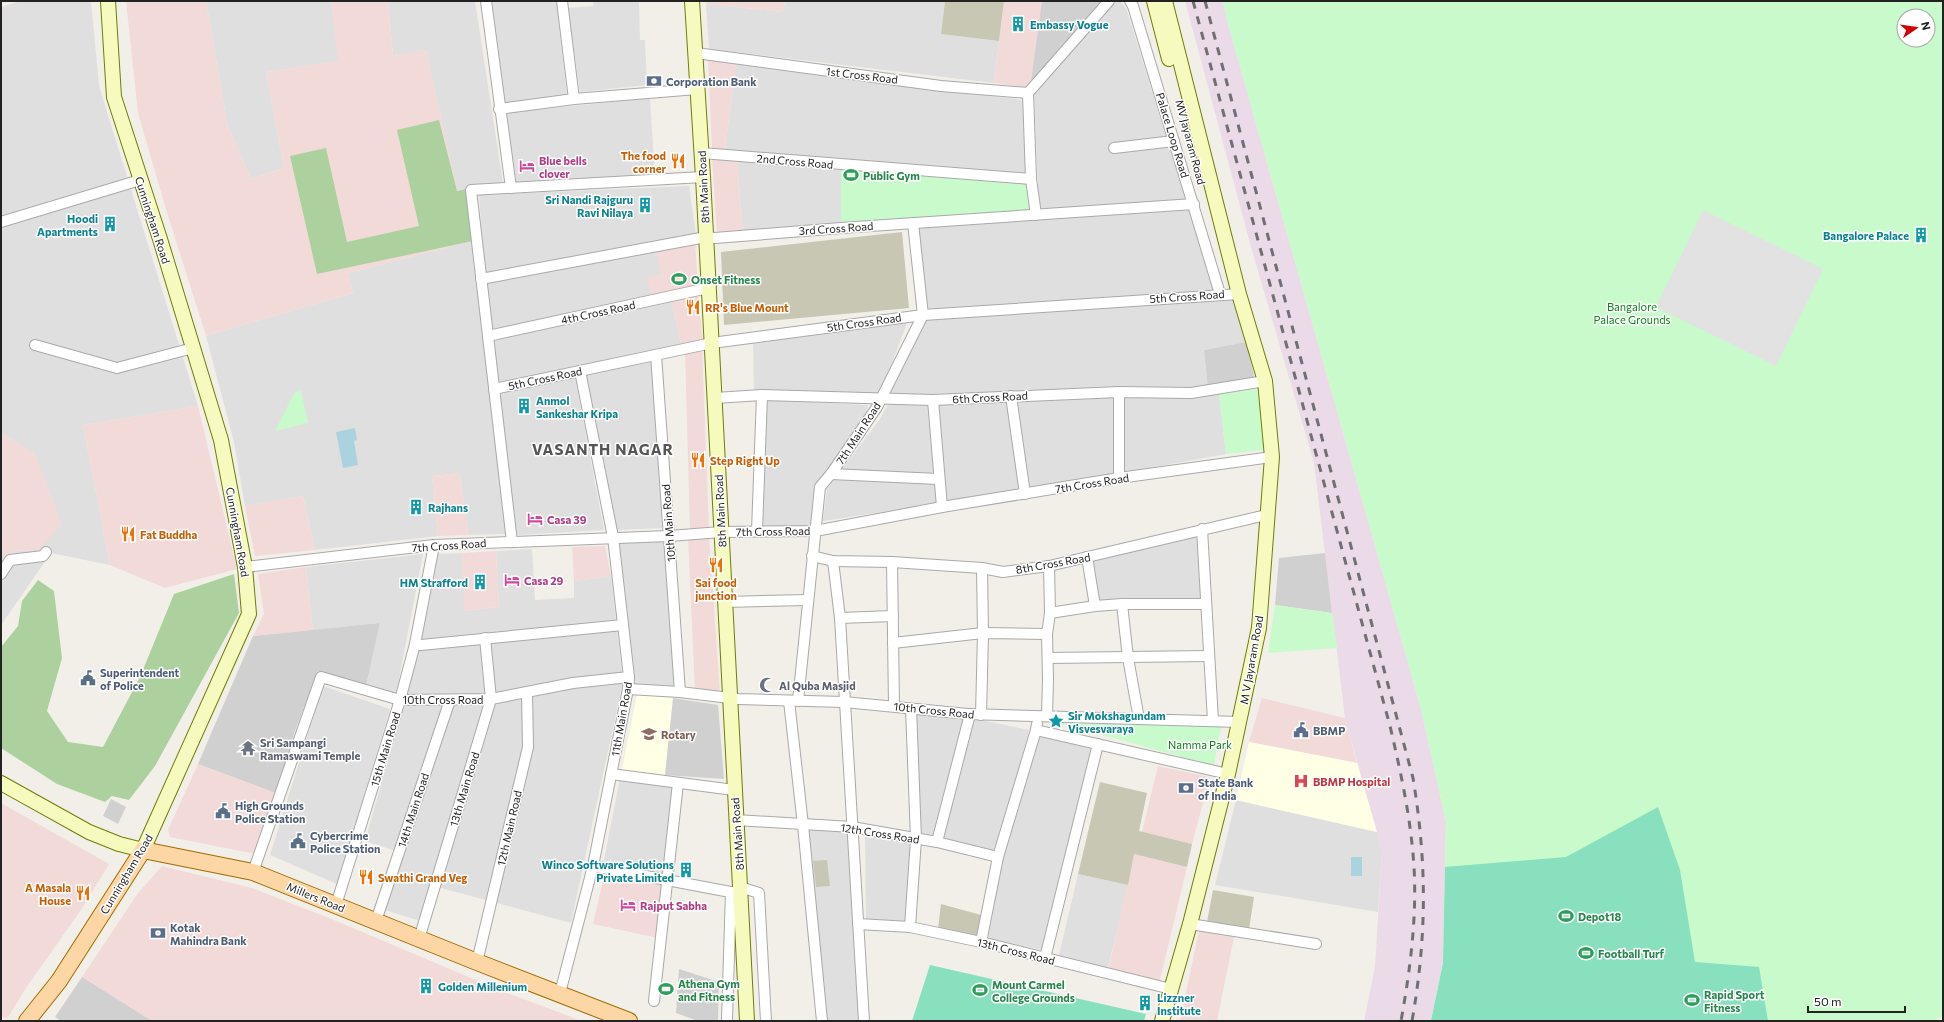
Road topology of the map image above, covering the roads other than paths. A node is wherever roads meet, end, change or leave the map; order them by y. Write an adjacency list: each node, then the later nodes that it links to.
1 (108, 1): 18 (street, Cunningham Road)
2 (486, 1): 13 (street)
3 (562, 1): 12 (street)
4 (692, 1): 9 (street, 8th Main Road)
5 (1109, 1): 11 (street)
6 (1130, 1): 14 (street, Palace Loop Road)
7 (1154, 1): 27 (street, MV Jayaram Road)
8 (1165, 1): 27 (street, MV Jayaram Road)
9 (696, 53): 10 (street, 8th Main Road); 11 (street, 1st Cross Road)
10 (697, 89): 12 (street); 16 (street, 8th Main Road)
11 (1028, 93): 19 (street)
12 (574, 99): 13 (street)
13 (500, 109): 20 (street)
14 (1174, 141): 15 (street); 21 (street, Palace Loop Road)
15 (1114, 148)
16 (702, 153): 17 (street, 8th Main Road); 19 (street, 2nd Cross Road)
17 (703, 177): 20 (street); 25 (street, 8th Main Road)
18 (140, 180): 23 (street); 35 (street, Cunningham Road)
19 (1031, 180): 22 (street)
20 (511, 188): 26 (street)
21 (1194, 204): 22 (street, 3rd Cross Road); 29 (street, Palace Loop Road)
22 (1036, 215): 24 (street, 3rd Cross Road)
23 (1, 222)
24 (913, 223): 25 (street, 3rd Cross Road); 31 (street)
25 (706, 237): 26 (street, 3rd Cross Road); 28 (street, 8th Main Road)
26 (481, 279): 32 (street)
27 (1236, 280): 30 (street, MV Jayaram Road)
28 (708, 288): 32 (street, 4th Cross Road); 33 (street, 8th Main Road)
29 (1220, 294): 30 (street, 5th Cross Road); 31 (street, 5th Cross Road)
30 (1239, 294): 38 (street, M V Jayaram Road)
31 (923, 314): 33 (street, 5th Cross Road); 44 (street, 7th Main Road)
32 (488, 336): 39 (street)
33 (712, 343): 36 (street, 5th Cross Road); 43 (street, 8th Main Road)
34 (34, 345): 35 (street)
35 (193, 348): 67 (street, Cunningham Road)
36 (656, 354): 37 (street, 5th Cross Road); 57 (street, 10th Main Road)
37 (580, 371): 39 (street, 5th Cross Road); 58 (street, 11th Main Road)
38 (1265, 381): 40 (street, 6th Cross Road); 46 (street, M V Jayaram Road)
39 (494, 389): 59 (street)
40 (1119, 392): 42 (street, 6th Cross Road); 48 (street)
41 (762, 395): 43 (street, 6th Cross Road); 44 (street, 6th Cross Road); 54 (street)
42 (1011, 396): 45 (street, 6th Cross Road); 50 (street)
43 (715, 398): 56 (street, 8th Main Road)
44 (880, 400): 45 (street, 6th Cross Road); 47 (street, 7th Main Road)
45 (933, 400): 49 (street)
46 (1272, 457): 48 (street, 7th Cross Road); 52 (street, M V Jayaram Road)
47 (831, 474): 49 (street); 55 (street, 7th Main Road)
48 (1119, 478): 50 (street, 7th Cross Road)
49 (938, 479): 51 (street)
50 (1024, 494): 51 (street, 7th Cross Road)
51 (942, 507): 55 (street, 7th Cross Road)
52 (1266, 515): 53 (street, 8th Cross Road); 103 (street, M V Jayaram Road)
53 (1202, 529): 63 (street, 8th Cross Road); 73 (street)
54 (757, 531): 55 (street, 7th Cross Road); 56 (street, 7th Cross Road)
55 (815, 531): 62 (street, 7th Main Road)
56 (720, 532): 57 (street, 7th Cross Road); 71 (street, 8th Main Road)
57 (669, 536): 58 (street, 7th Cross Road); 89 (street, 10th Main Road)
58 (612, 537): 59 (street, 7th Cross Road); 78 (street, 11th Main Road)
59 (512, 542): 60 (street, 7th Cross Road)
60 (434, 544): 67 (street, 7th Cross Road); 83 (street, 15th Main Road)
61 (46, 552): 69 (street)
62 (812, 556): 64 (street, 8th Cross Road); 70 (street, 7th Main Road)
63 (1087, 557): 66 (street, 8th Cross Road); 74 (street)
64 (833, 561): 65 (street, 8th Cross Road); 77 (street)
65 (892, 562): 68 (street, 8th Cross Road); 76 (street)
66 (1049, 566): 68 (street, 8th Cross Road); 75 (street)
67 (245, 567): 116 (street, Cunningham Road)
68 (982, 568): 79 (street)
69 (1, 574)
70 (808, 600): 71 (street); 95 (street, 7th Main Road)
71 (724, 602): 91 (street, 8th Main Road)
72 (1122, 604): 73 (street); 74 (street); 86 (street)
73 (1206, 604): 84 (street)
74 (1095, 606): 75 (street)
75 (1050, 613): 80 (street)
76 (893, 616): 77 (street); 82 (street)
77 (840, 618): 96 (street)
78 (623, 625): 81 (street); 87 (street, 11th Main Road)
79 (983, 633): 80 (street); 82 (street); 99 (street)
80 (1048, 634): 85 (street)
81 (485, 638): 83 (street); 92 (street, 13th Main Road)
82 (893, 643): 97 (street)
83 (415, 644): 93 (street, 15th Main Road)
84 (1209, 656): 86 (street); 102 (street)
85 (1048, 658): 86 (street); 100 (street)
86 (1128, 658): 101 (street)
87 (629, 677): 88 (street, 11th Main Road); 90 (street, 10th Cross Road)
88 (628, 689): 89 (street, 10th Cross Road); 106 (street, 11th Main Road)
89 (680, 692): 91 (street, 10th Cross Road)
90 (527, 693): 92 (street, 10th Cross Road); 131 (street, 12th Main Road)
91 (730, 698): 95 (street, 10th Cross Road); 110 (street, 8th Main Road)
92 (491, 699): 94 (street, 10th Cross Road); 127 (street, 13th Main Road)
93 (400, 700): 94 (street, 10th Cross Road); 119 (street, 10th Cross Road); 122 (street, 15th Main Road)
94 (450, 700): 123 (street, 14th Main Road)
95 (793, 701): 96 (street, 10th Cross Road); 112 (street, 7th Main Road)
96 (844, 702): 97 (street, 10th Cross Road); 113 (street)
97 (894, 706): 98 (street, 10th Cross Road)
98 (911, 708): 99 (street, 10th Cross Road); 114 (street)
99 (976, 715): 100 (street, 10th Cross Road); 115 (street)
100 (1043, 716): 101 (street, 10th Cross Road); 104 (street)
101 (1139, 719): 102 (street, 10th Cross Road)
102 (1213, 721): 103 (street, 10th Cross Road)
103 (1240, 722): 107 (street, M V Jayaram Road)
104 (1036, 730): 105 (street); 117 (street)
105 (1098, 744): 107 (street); 130 (street)
106 (611, 774): 108 (street); 118 (street, 11th Main Road)
107 (1228, 774): 125 (street, M V Jayaram Road)
108 (678, 782): 110 (street); 120 (street)
109 (1, 783): 116 (street, Millers Road)
110 (734, 790): 111 (street, 8th Main Road)
111 (736, 820): 112 (street, 12th Cross Road); 121 (street, 8th Main Road)
112 (803, 824): 113 (street, 12th Cross Road); 140 (street, 7th Main Road)
113 (852, 827): 114 (street, 12th Cross Road); 124 (street)
114 (916, 840): 115 (street, 12th Cross Road); 126 (street)
115 (937, 842): 117 (street, 12th Cross Road)
116 (142, 850): 119 (main road, Millers Road); 136 (main road, Cunningham Road)
117 (998, 858): 128 (street)
118 (594, 866): 120 (street); 133 (street, 11th Main Road)
119 (253, 872): 122 (main road, Millers Road)
120 (667, 880): 121 (street); 134 (street)
121 (737, 891): 135 (street); 138 (street, 8th Main Road); 139 (street)
122 (336, 905): 123 (main road, Millers Road)
123 (376, 921): 127 (main road, Millers Road)
124 (858, 924): 126 (street, 13th Cross Road); 141 (street)
125 (1190, 924): 129 (street); 132 (street, M V Jayaram Road)
126 (910, 927): 128 (street, 13th Cross Road)
127 (419, 939): 131 (main road, Millers Road)
128 (981, 942): 130 (street, 13th Cross Road)
129 (1316, 944)
130 (1045, 958): 132 (street, 13th Cross Road)
131 (477, 962): 133 (main road, Millers Road)
132 (1171, 989): 142 (street, M V Jayaram Road)
133 (560, 993): 137 (main road, Millers Road)
134 (654, 1000)
135 (727, 1019)
136 (27, 1021)
137 (629, 1021)
138 (747, 1021)
139 (766, 1021)
140 (822, 1021)
141 (864, 1021)
142 (1162, 1021)

